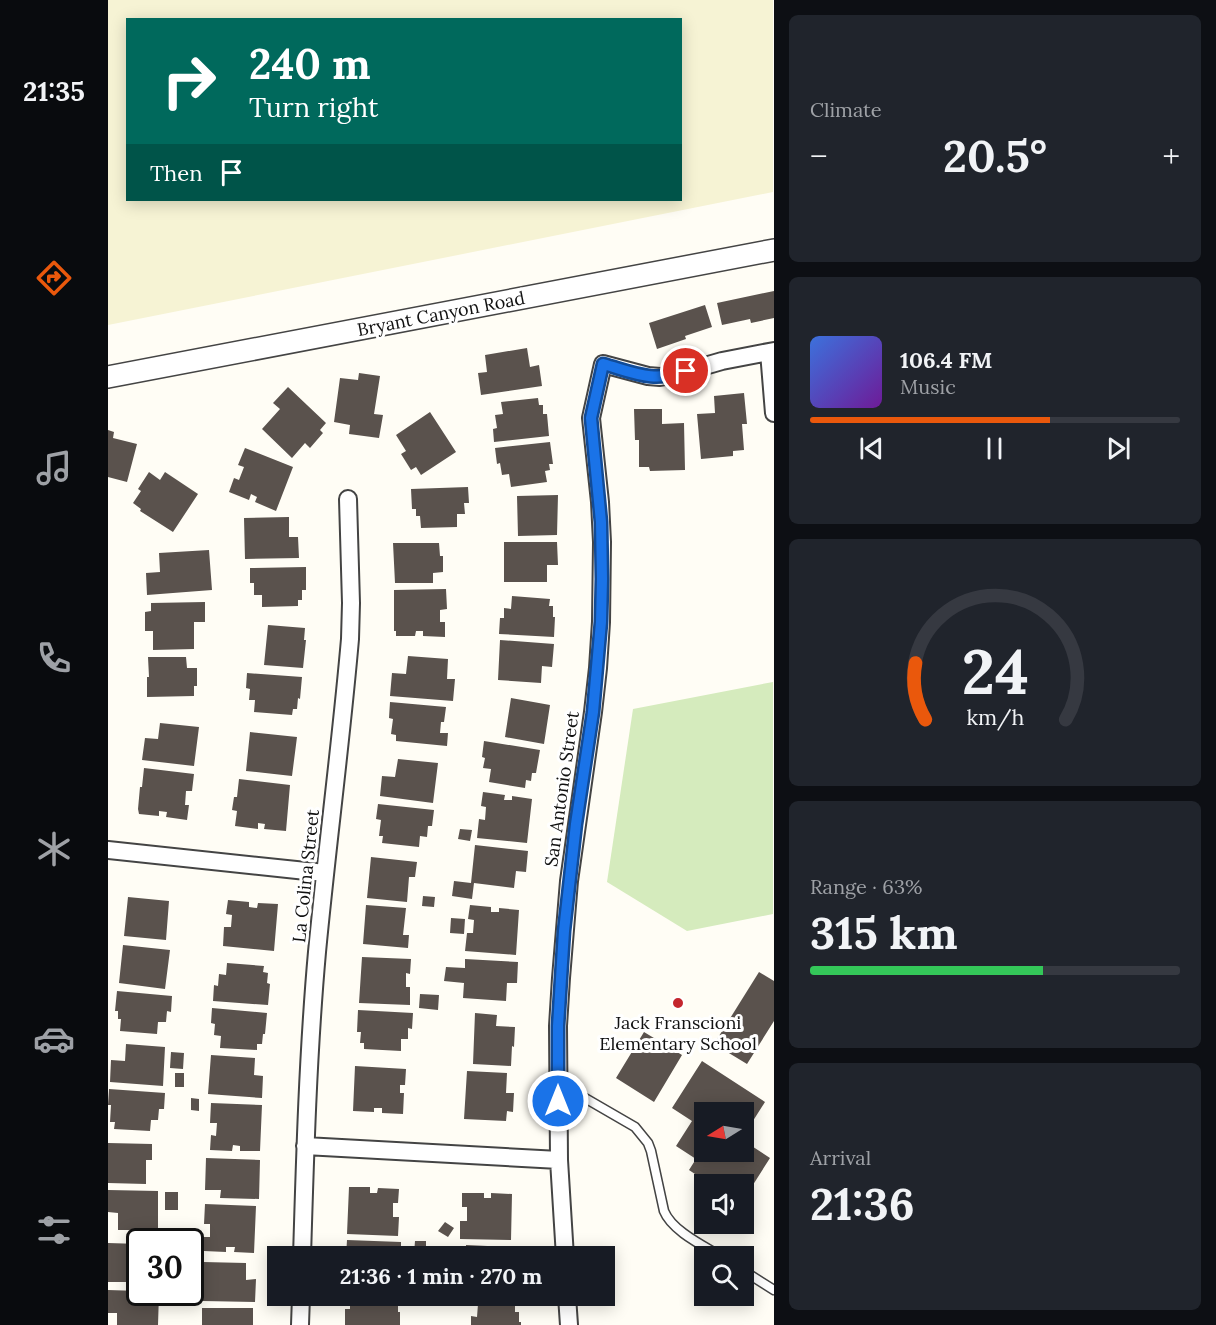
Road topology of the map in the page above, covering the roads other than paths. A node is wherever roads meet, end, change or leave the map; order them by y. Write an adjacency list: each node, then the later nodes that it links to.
1 (774, 250): 3 (street, Bryant Canyon Road)
2 (771, 352): 4 (street); 8 (street, San Antonio Street)
3 (108, 377)
4 (774, 413)
5 (348, 499): 7 (street, La Colina Street)
6 (108, 850): 7 (street)
7 (326, 873): 9 (street, La Colina Street)
8 (558, 1082): 10 (street, San Antonio Street); 13 (lane)
9 (305, 1146): 10 (street); 11 (street, La Colina Street)
10 (559, 1160): 12 (street, San Antonio Street)
11 (302, 1246)
12 (564, 1246)
13 (705, 1246)
14 (754, 1277): 15 (lane)
15 (774, 1290)
16 (301, 1306): 18 (street)
17 (568, 1306): 19 (street)
18 (300, 1325)
19 (569, 1325)

